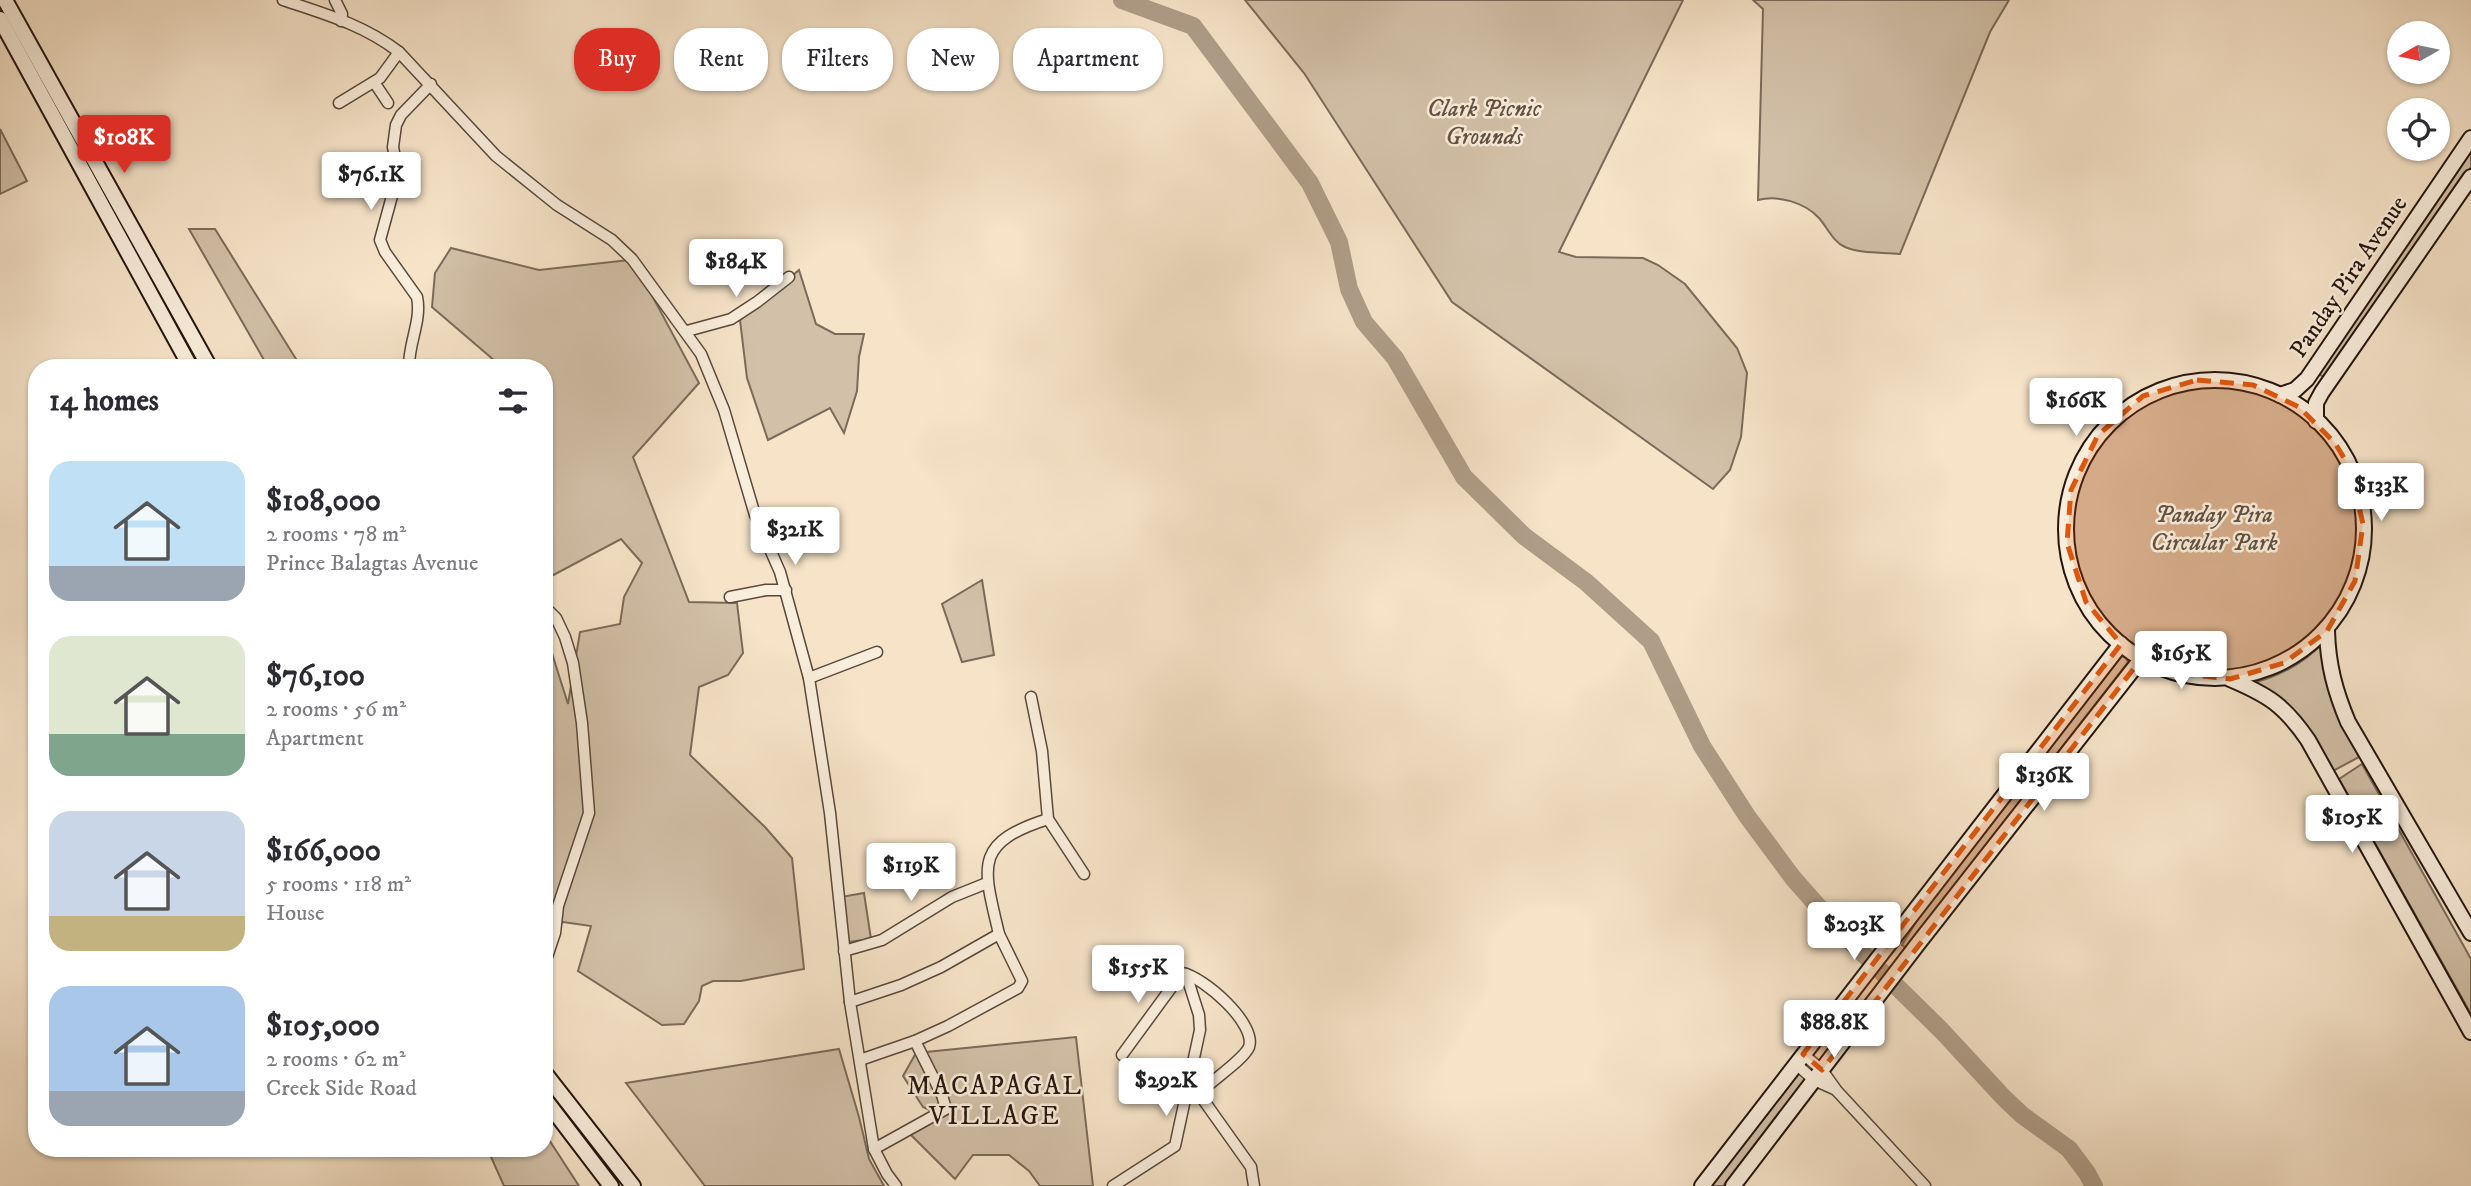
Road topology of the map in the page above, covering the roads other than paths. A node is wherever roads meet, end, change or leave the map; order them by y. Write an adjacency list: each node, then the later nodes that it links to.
1 (5, 0): 7 (main road)
2 (284, 0): 5 (street)
3 (335, 0): 5 (street)
4 (0, 19): 7 (main road)
5 (341, 21): 6 (street)
6 (399, 52): 8 (street); 9 (street)
7 (37, 70): 16 (main road); 17 (main road)
8 (374, 82): 10 (street); 11 (street)
9 (431, 85): 15 (street); 18 (street)
10 (339, 103)
11 (388, 103)
12 (2471, 138): 19 (main road, Panday Pira Avenue)
13 (2471, 177): 20 (main road, Panday Pira Avenue)
14 (789, 277): 15 (street)
15 (687, 331): 21 (street)
16 (186, 359)
17 (205, 359)
18 (408, 359)
19 (2280, 395): 20 (main road); 25 (main road)
20 (2316, 421): 24 (main road)
21 (786, 590): 22 (street); 28 (street)
22 (730, 597)
23 (553, 615): 36 (street)
24 (2327, 631): 29 (main road); 34 (main road)
25 (2121, 644): 27 (main road); 43 (main road)
26 (877, 652): 28 (street)
27 (2142, 658): 29 (main road); 45 (main road)
28 (809, 678): 37 (street)
29 (2230, 679): 40 (main road)
30 (1031, 697): 31 (street)
31 (1048, 819): 32 (street); 33 (street)
32 (1084, 874)
33 (988, 883): 35 (street); 37 (street)
34 (2471, 933)
35 (999, 934): 39 (street); 41 (street)
36 (553, 939)
37 (844, 951): 39 (street)
38 (1186, 974): 42 (street); 52 (street); 53 (street)
39 (850, 1002): 44 (street)
40 (2471, 1032)
41 (915, 1041): 44 (street); 48 (street)
42 (1122, 1055)
43 (1800, 1059): 45 (street); 54 (main road)
44 (860, 1060): 48 (street)
45 (1818, 1075): 55 (main road); 56 (street)
46 (553, 1084): 50 (main road)
47 (553, 1110): 49 (main road)
48 (874, 1149): 51 (street)
49 (611, 1186)
50 (633, 1186)
51 (896, 1186)
52 (1113, 1186)
53 (1254, 1186)
54 (1702, 1186)
55 (1733, 1186)
56 (1925, 1186)

